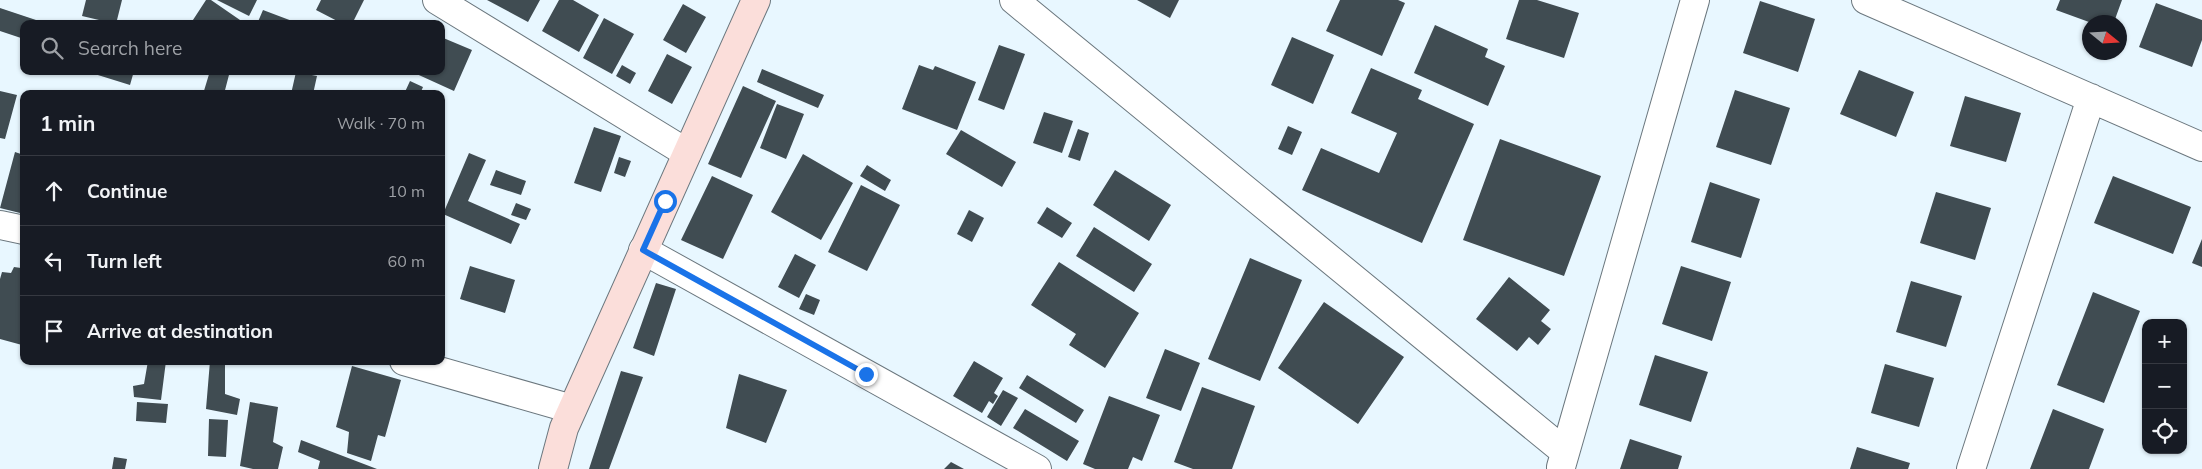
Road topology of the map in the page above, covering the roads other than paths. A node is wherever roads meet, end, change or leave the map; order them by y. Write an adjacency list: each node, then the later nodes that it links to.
1 (437, 0): 8 (street)
2 (756, 0): 8 (street)
3 (1014, 0): 14 (street)
4 (1695, 0): 14 (street)
5 (1866, 0): 6 (street)
6 (2091, 98): 7 (street); 17 (street)
7 (2202, 147)
8 (687, 152): 11 (street)
9 (0, 225): 10 (street)
10 (20, 229)
11 (643, 250): 13 (street); 16 (street)
12 (418, 365): 13 (street)
13 (572, 410): 15 (street)
14 (1563, 461)
15 (553, 469)
16 (1037, 469)
17 (1971, 469)

